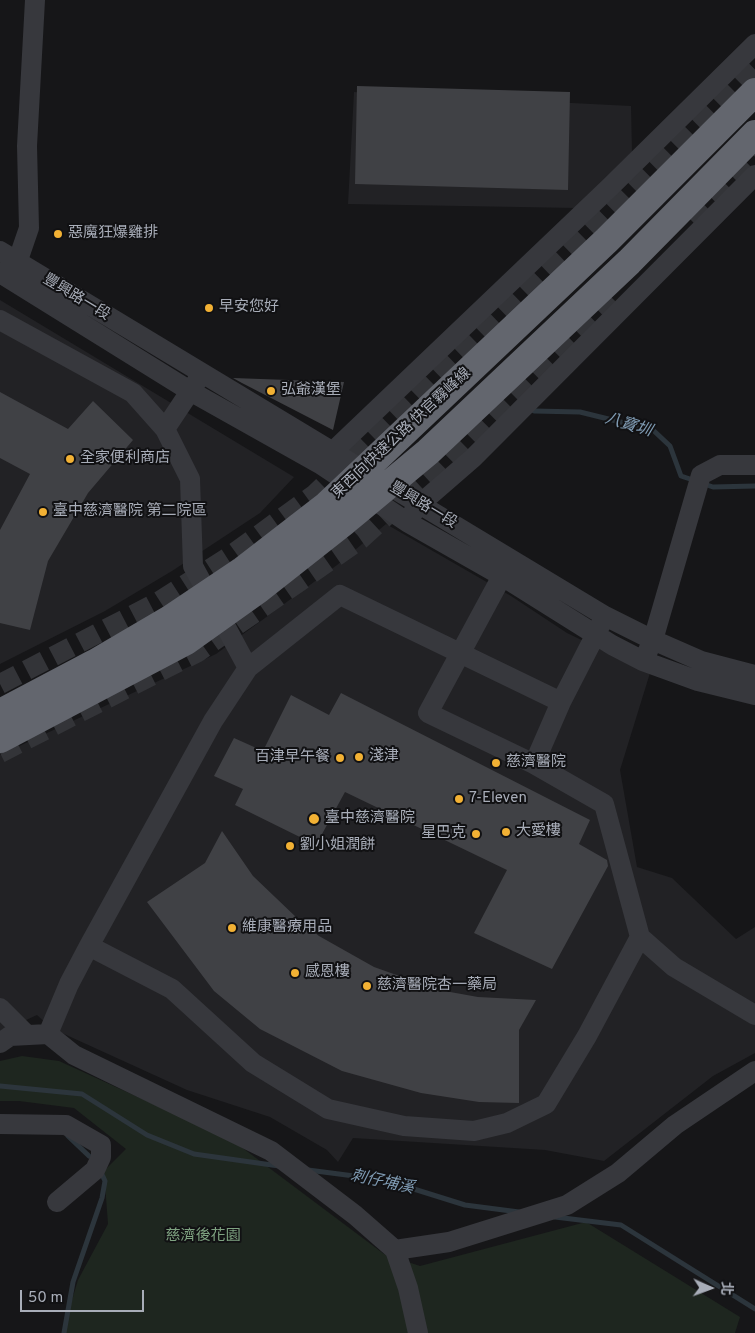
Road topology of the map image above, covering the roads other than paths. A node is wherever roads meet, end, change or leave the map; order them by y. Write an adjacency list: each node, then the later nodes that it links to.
1 (35, 0): 7 (street)
2 (755, 44): 12 (street)
3 (755, 92): 26 (highway, 東西向快速公路 快官霧峰線, bridge)
4 (755, 134): 27 (highway, 東西向快速公路 快官霧峰線, bridge)
5 (755, 175): 14 (street)
6 (0, 251): 7 (street, 豐興路一段)
7 (8, 271): 9 (street, 豐興路一段); 10 (street, 豐興路一段)
8 (0, 320): 11 (street)
9 (203, 373): 10 (street); 12 (street, 豐興路一段)
10 (190, 391): 11 (street); 12 (street, 豐興路一段)
11 (165, 429): 22 (street)
12 (327, 458): 14 (street, 豐興路一段); 15 (street, 豐興路一段)
13 (755, 465): 19 (street)
14 (420, 504): 15 (street); 16 (street, 豐興路一段)
15 (407, 522): 16 (street, 豐興路一段)
16 (506, 567): 17 (street, 豐興路一段); 18 (street, 豐興路一段); 20 (street)
17 (606, 616): 18 (street); 19 (street, 豐興路一段)
18 (595, 633): 21 (street, 豐興路一段); 25 (street)
19 (653, 640): 21 (street); 23 (street, 豐興路一段)
20 (460, 652): 22 (street); 25 (street); 28 (street)
21 (643, 661): 24 (street, 豐興路一段)
22 (248, 668): 30 (street)
23 (755, 675)
24 (755, 695)
25 (561, 702): 28 (street)
26 (0, 713)
27 (0, 739)
28 (534, 764): 29 (street)
29 (640, 937): 30 (street); 32 (street)
30 (89, 946): 33 (street)
31 (0, 1008): 34 (street)
32 (755, 1015)
33 (48, 1034): 34 (street); 39 (street)
34 (27, 1035): 35 (street)
35 (0, 1043)
36 (755, 1071): 39 (street)
37 (0, 1124): 38 (street)
38 (57, 1202)
39 (395, 1250): 40 (street)
40 (418, 1333)

